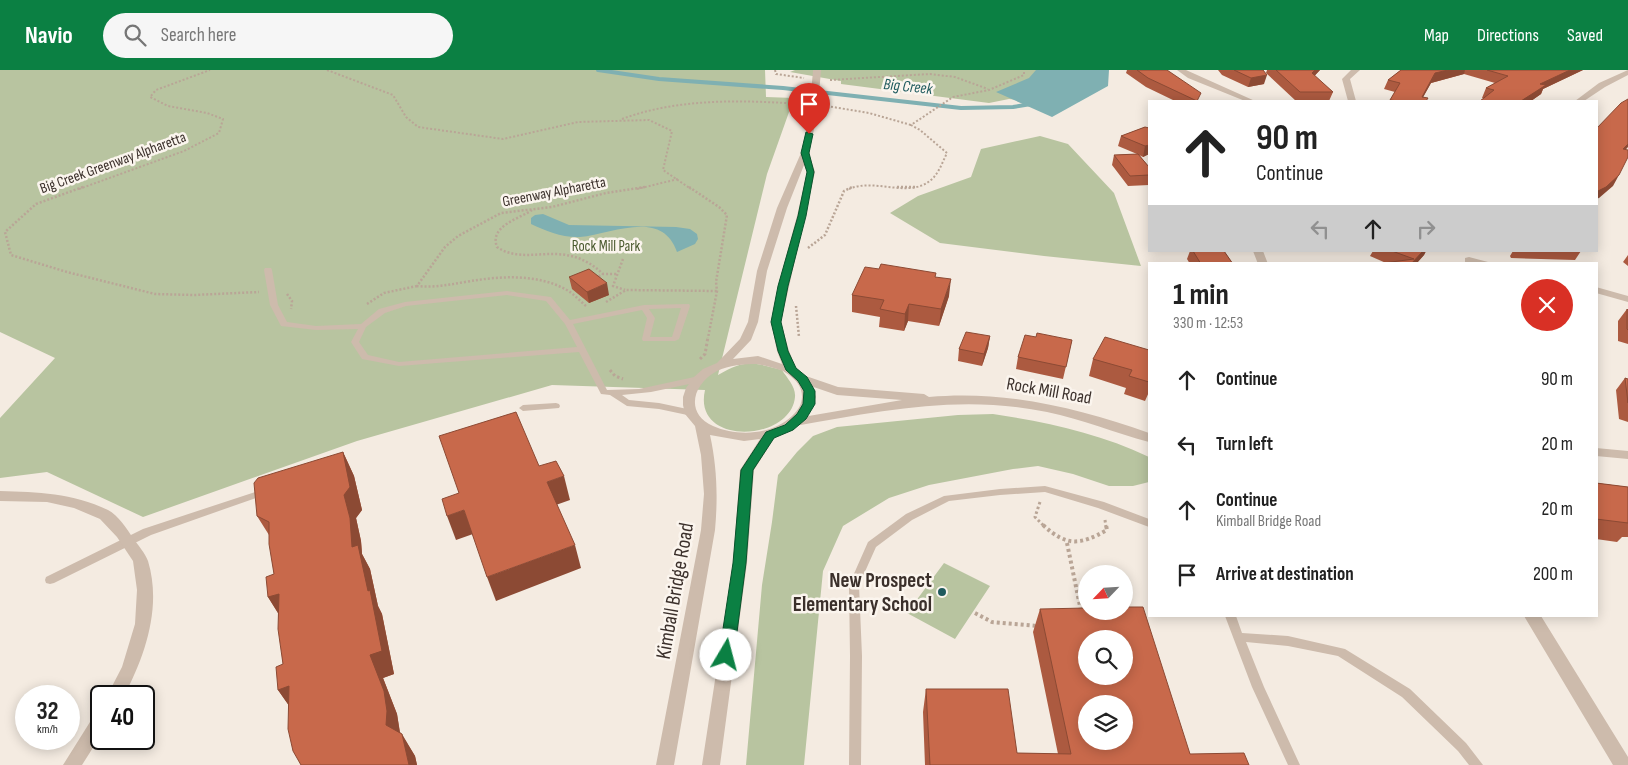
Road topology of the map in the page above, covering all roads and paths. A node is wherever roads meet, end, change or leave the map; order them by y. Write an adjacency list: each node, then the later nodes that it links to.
1 (210, 70): 31 (path, Big Creek Greenway Alpharetta)
2 (327, 70): 17 (path)
3 (775, 70): 9 (path)
4 (817, 70): 19 (street, bridge)
5 (1024, 70): 11 (path)
6 (1181, 70): 12 (street)
7 (1356, 70): 13 (street)
8 (1628, 72): 14 (street)
9 (804, 78)
10 (823, 79): 11 (path)
11 (989, 90): 18 (path)
12 (1249, 100)
13 (1352, 100)
14 (1581, 100)
15 (801, 104): 17 (path)
16 (819, 106): 18 (path)
17 (621, 120): 20 (path)
18 (910, 125): 22 (path)
19 (805, 153): 47 (street); 49 (street)
20 (678, 179): 21 (path, Greenway Alpharetta); 33 (path)
21 (532, 210): 25 (path); 28 (path, Greenway Alpharetta)
22 (805, 256)
23 (623, 259): 26 (path)
24 (268, 270): 31 (lane)
25 (603, 274): 26 (path); 27 (path)
26 (618, 274): 32 (path)
27 (590, 279)
28 (417, 286): 30 (path); 37 (path)
29 (574, 286): 30 (path)
30 (566, 289): 38 (path)
31 (272, 290): 41 (path); 43 (lane)
32 (626, 290): 33 (path); 38 (path)
33 (717, 291): 46 (path)
34 (1598, 291): 36 (street)
35 (797, 298): 44 (path)
36 (1628, 299)
37 (365, 306)
38 (594, 306): 40 (path)
39 (644, 307): 39 (lane); 40 (lane)
40 (600, 316): 42 (lane)
41 (290, 318)
42 (568, 323): 43 (lane); 45 (lane)
43 (363, 326): 45 (lane)
44 (799, 337)
45 (581, 348): 53 (lane)
46 (697, 362)
47 (721, 365): 49 (street); 50 (street)
48 (607, 368): 52 (path)
49 (792, 370): 51 (street)
50 (699, 379): 53 (lane); 57 (street)
51 (803, 379): 54 (street, Rock Mill Road); 58 (street)
52 (626, 380)
53 (613, 393): 57 (lane)
54 (939, 400): 58 (street, Rock Mill Road); 60 (street, Rock Mill Road)
55 (556, 406): 56 (lane)
56 (523, 408)
57 (696, 419): 59 (street); 80 (street, Kimball Bridge Road)
58 (795, 422): 59 (street)
59 (770, 435): 81 (street)
60 (1148, 438)
61 (1598, 452): 62 (street)
62 (1628, 456)
63 (1045, 489): 66 (lane); 69 (path); 82 (lane)
64 (272, 490): 68 (lane)
65 (0, 496): 68 (street)
66 (1101, 505): 67 (lane); 69 (path)
67 (1148, 524)
68 (128, 542): 70 (lane); 77 (street)
69 (1066, 543): 71 (path)
70 (50, 580)
71 (1078, 596)
72 (975, 613): 75 (path)
73 (1230, 617): 76 (lane)
74 (1533, 617): 85 (street)
75 (1039, 626)
76 (1239, 637): 83 (lane); 84 (lane)
77 (121, 685)
78 (90, 737): 79 (street)
79 (72, 765)
80 (665, 765)
81 (711, 765)
82 (855, 765)
83 (1294, 765)
84 (1477, 765)
85 (1623, 765)

